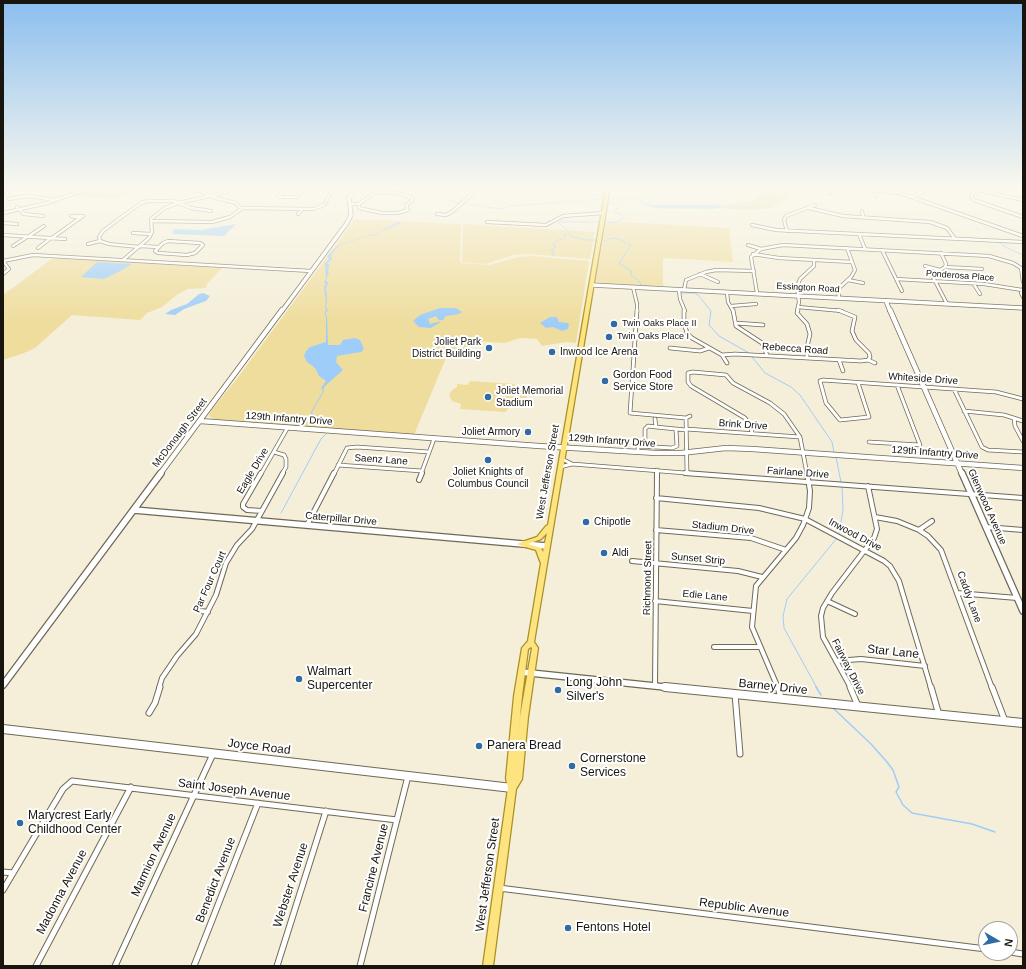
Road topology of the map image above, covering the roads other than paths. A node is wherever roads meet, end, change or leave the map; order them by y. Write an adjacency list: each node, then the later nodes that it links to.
1 (35, 232): 14 (street)
2 (60, 232): 15 (street)
3 (102, 232): 18 (street)
4 (340, 232): 40 (street, McDonough Street)
5 (601, 232): 51 (main road, West Jefferson Street)
6 (816, 232): 11 (street)
7 (950, 232): 17 (street)
8 (1012, 232): 13 (street)
9 (133, 233): 10 (street)
10 (151, 234): 23 (street)
11 (859, 234): 17 (street); 28 (street)
12 (3, 235): 14 (street)
13 (1023, 236)
14 (28, 237): 15 (street); 22 (street)
15 (52, 238): 16 (street); 24 (street)
16 (65, 239)
17 (955, 239): 19 (street)
18 (100, 241): 20 (street); 23 (street)
19 (1023, 242)
20 (88, 244)
21 (748, 244): 27 (street)
22 (13, 246)
23 (139, 247): 25 (street); 32 (street)
24 (38, 248)
25 (157, 248): 25 (street)
26 (846, 248): 27 (street); 28 (street); 35 (street)
27 (761, 249): 31 (street)
28 (865, 249): 29 (street)
29 (882, 250): 30 (street); 44 (street)
30 (941, 253): 37 (street); 48 (street)
31 (753, 254): 33 (street); 41 (street)
32 (123, 260): 34 (street); 40 (street)
33 (814, 260): 35 (street); 59 (street)
34 (3, 261): 42 (street)
35 (852, 262): 45 (street)
36 (925, 266): 39 (street)
37 (945, 266): 38 (street); 39 (street)
38 (982, 269)
39 (940, 270): 46 (street)
40 (311, 271): 90 (street, McDonough Street)
41 (754, 271): 43 (street); 57 (street)
42 (3, 274)
43 (700, 274): 47 (street); 54 (street)
44 (896, 279): 46 (street, Ponderosa Place); 55 (street)
45 (848, 280): 50 (street); 61 (street)
46 (934, 281): 49 (street, Ponderosa Place); 64 (street)
47 (718, 282)
48 (1023, 282)
49 (972, 283): 53 (street, Ponderosa Place); 58 (street)
50 (864, 284)
51 (592, 285): 52 (street, Essington Road); 101 (main road, West Jefferson Street)
52 (633, 287): 54 (street, Essington Road); 94 (street)
53 (1022, 289): 60 (street)
54 (682, 290): 56 (street, Essington Road); 73 (street)
55 (902, 291)
56 (727, 292): 57 (street, Essington Road); 65 (street)
57 (758, 293): 59 (street, Essington Road)
58 (980, 294)
59 (798, 296): 61 (street, Essington Road); 66 (street)
60 (1023, 297)
61 (839, 298): 62 (street, Essington Road)
62 (886, 300): 64 (street, Essington Road); 84 (street, Glenwood Avenue)
63 (756, 304): 65 (street)
64 (948, 304): 67 (street, Essington Road)
65 (731, 306): 70 (street)
66 (798, 307): 69 (street); 76 (street)
67 (1023, 308)
68 (853, 310): 69 (street)
69 (849, 312): 78 (street)
70 (736, 323): 71 (street); 75 (street)
71 (763, 325)
72 (670, 348): 73 (street)
73 (709, 348): 74 (street)
74 (722, 355): 75 (street, Rebecca Road); 79 (street)
75 (767, 355): 76 (street, Rebecca Road)
76 (807, 358): 77 (street, Rebecca Road)
77 (839, 360): 78 (street, Rebecca Road); 81 (street)
78 (868, 360): 80 (street)
79 (727, 363)
80 (875, 363)
81 (843, 371)
82 (858, 383): 82 (street, Whiteside Drive); 83 (street, Whiteside Drive)
83 (897, 385): 84 (street, Whiteside Drive); 100 (street)
84 (924, 386): 85 (street, Whiteside Drive); 111 (street, Glenwood Avenue)
85 (954, 389): 86 (street, Whiteside Drive); 87 (street)
86 (1023, 398)
87 (964, 410): 88 (street); 107 (street)
88 (1014, 418): 91 (street); 99 (street)
89 (655, 419): 92 (street)
90 (200, 421): 93 (street, 129th Infantry Drive); 124 (street, McDonough Street)
91 (1023, 421)
92 (656, 426): 95 (street, Brink Drive); 102 (street)
93 (288, 428): 98 (street, 129th Infantry Drive); 103 (street, Eagle Drive)
94 (686, 429): 95 (street, Brink Drive); 96 (street, Brink Drive); 108 (street)
95 (676, 430): 102 (street)
96 (752, 433): 97 (street, Brink Drive); 97 (street)
97 (800, 437): 106 (street)
98 (434, 438): 101 (street, 129th Infantry Drive); 104 (street)
99 (1023, 441)
100 (869, 442)
101 (564, 447): 105 (street, 129th Infantry Drive); 109 (main road, West Jefferson Street)
102 (645, 447): 105 (street)
103 (274, 452): 125 (street, Par Four Court); 125 (street, Eagle Drive)
104 (429, 452): 112 (street); 116 (street)
105 (638, 452): 108 (street, 129th Infantry Drive)
106 (803, 452): 108 (street, 129th Infantry Drive); 111 (street, 129th Infantry Drive); 119 (street)
107 (1023, 452)
108 (686, 453): 117 (street)
109 (562, 459): 110 (street, Fairlane Drive); 113 (main road, West Jefferson Street)
110 (572, 464): 113 (street, Fairlane Drive); 115 (street, Fairlane Drive)
111 (958, 464): 114 (street, 129th Infantry Drive); 121 (street, Glenwood Avenue)
112 (338, 465): 116 (street, Saenz Lane); 130 (street)
113 (560, 468): 131 (main road, West Jefferson Street)
114 (1023, 468)
115 (657, 470): 117 (street, Fairlane Drive); 122 (street, Richmond Street)
116 (422, 471): 118 (street)
117 (687, 473): 119 (street, Fairlane Drive)
118 (419, 480)
119 (808, 482): 120 (street, Fairlane Drive); 127 (street)
120 (868, 486): 121 (street, Fairlane Drive); 126 (street, Fairway Drive)
121 (972, 494): 123 (street, Fairlane Drive); 132 (street, Glenwood Avenue)
122 (656, 498): 127 (street, Inwood Drive); 133 (street, Richmond Street)
123 (1023, 498)
124 (134, 510): 128 (street, Caterpillar Drive); 160 (street, McDonough Street)
125 (262, 511): 128 (street, Par Four Court)
126 (875, 517): 134 (street, Caddy Lane); 139 (street, Fairway Drive)
127 (805, 520): 138 (street); 139 (street, Inwood Drive)
128 (256, 521): 130 (street, Caterpillar Drive); 151 (street, Par Four Court)
129 (932, 521): 134 (street)
130 (307, 525): 136 (street, Caterpillar Drive)
131 (550, 526): 136 (main road); 137 (main road, West Jefferson Street)
132 (986, 527): 135 (street); 145 (street, Glenwood Avenue)
133 (656, 530): 138 (street, Stadium Drive); 142 (street, Richmond Street)
134 (919, 530): 144 (street, Caddy Lane)
135 (1023, 530)
136 (521, 544): 137 (street, Caterpillar Drive); 141 (main road)
137 (546, 546): 141 (main road, West Jefferson Street)
138 (786, 550): 143 (street)
139 (866, 551): 147 (street, Fairway Drive); 157 (street, Inwood Drive)
140 (632, 561): 142 (street, Sunset Strip)
141 (544, 562): 153 (main road, West Jefferson Street)
142 (656, 563): 143 (street, Sunset Strip); 146 (street, Richmond Street)
143 (762, 577): 149 (street)
144 (957, 593): 145 (street); 167 (street, Caddy Lane)
145 (1017, 598): 150 (street, Glenwood Avenue)
146 (655, 601): 149 (street, Edie Lane); 161 (street, Richmond Street)
147 (827, 601): 152 (street); 156 (street, Fairway Drive)
148 (201, 611): 151 (street)
149 (753, 611): 155 (street)
150 (1023, 611)
151 (208, 612): 165 (street, Par Four Court)
152 (856, 614)
153 (531, 642): 158 (main road, West Jefferson Street); 159 (main road, West Jefferson Street)
154 (714, 647): 155 (street)
155 (760, 647): 163 (street)
156 (836, 661): 157 (street, Star Lane); 164 (street, Fairway Drive)
157 (925, 666): 166 (street, Inwood Drive)
158 (522, 672): 159 (street, Barney Drive); 174 (main road, West Jefferson Street)
159 (531, 673): 161 (street, Barney Drive); 174 (main road, West Jefferson Street)
160 (3, 685)
161 (655, 686): 162 (street, Barney Drive)
162 (735, 694): 163 (street, Barney Drive); 171 (street)
163 (781, 699): 164 (street, Barney Drive)
164 (858, 707): 166 (street, Barney Drive)
165 (149, 713)
166 (939, 715): 167 (street, Barney Drive)
167 (1006, 722): 168 (street, Barney Drive)
168 (1023, 724)
169 (3, 729): 170 (street, Joyce Road)
170 (213, 753): 172 (street, Joyce Road); 175 (street, Marmion Avenue)
171 (740, 754)
172 (408, 775): 174 (street, Joyce Road); 178 (street, Francine Avenue)
173 (130, 787): 175 (street, Saint Joseph Avenue); 180 (street, Saint Joseph Avenue); 184 (street, Madonna Avenue)
174 (512, 788): 181 (main road, West Jefferson Street)
175 (194, 795): 176 (street, Saint Joseph Avenue); 185 (street, Marmion Avenue)
176 (258, 803): 177 (street, Saint Joseph Avenue); 186 (street, Benedict Avenue)
177 (326, 811): 178 (street, Saint Joseph Avenue); 187 (street, Webster Avenue)
178 (397, 820): 188 (street, Francine Avenue)
179 (3, 872): 180 (street)
180 (13, 873): 182 (street)
181 (498, 888): 183 (street, Republic Avenue); 189 (main road, West Jefferson Street)
182 (3, 890)
183 (978, 948)
184 (36, 966)
185 (115, 966)
186 (194, 966)
187 (278, 966)
188 (360, 966)
189 (488, 966)

